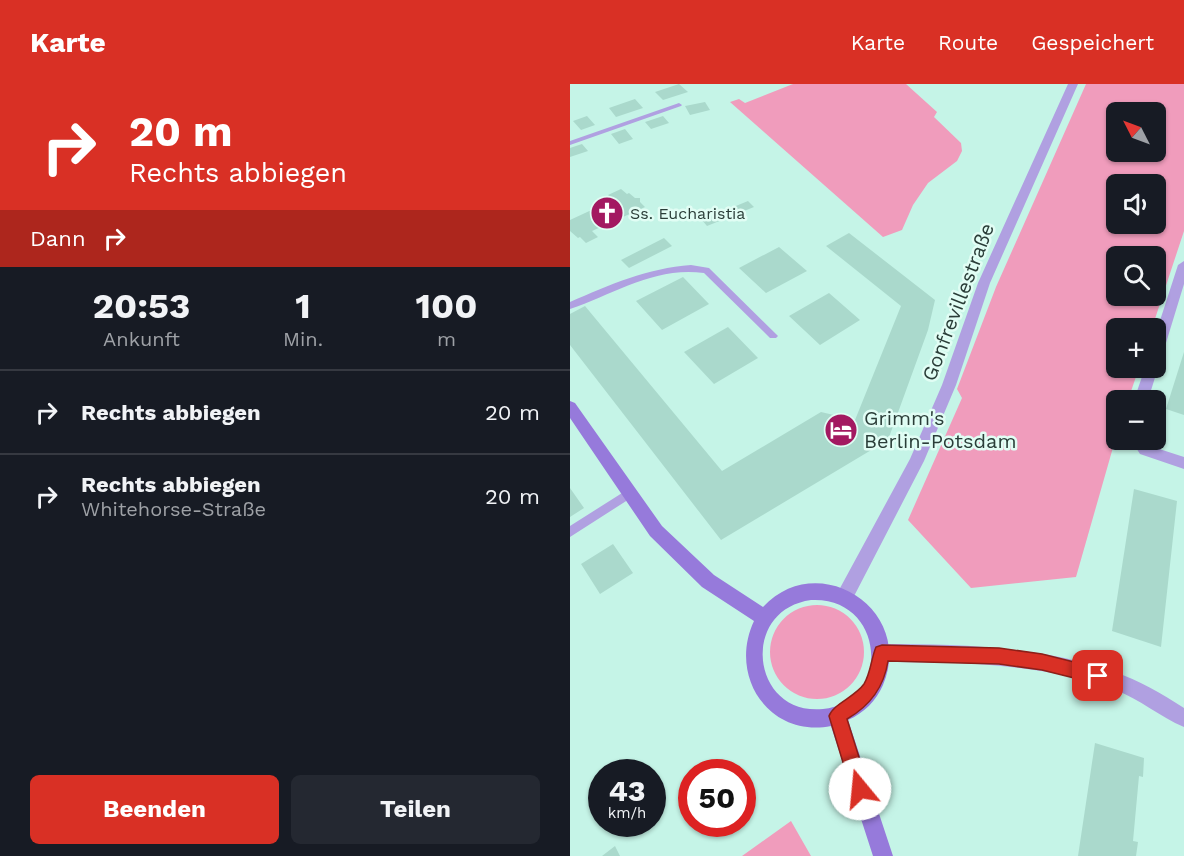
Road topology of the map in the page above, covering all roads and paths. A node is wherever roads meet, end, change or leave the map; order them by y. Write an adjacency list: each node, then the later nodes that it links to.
1 (1073, 84): 13 (street, Gonfrevillestraße)
2 (679, 105): 3 (lane)
3 (570, 142)
4 (1184, 265): 6 (street)
5 (570, 306): 7 (lane)
6 (1166, 321)
7 (773, 336)
8 (570, 407): 11 (main road)
9 (1145, 450): 10 (street)
10 (1184, 463)
11 (630, 493): 12 (lane); 14 (main road)
12 (570, 532)
13 (845, 596): 14 (main road); 15 (main road)
14 (766, 619): 16 (main road)
15 (882, 653): 16 (main road); 17 (street)
16 (837, 716): 18 (main road)
17 (1184, 718)
18 (883, 856)

